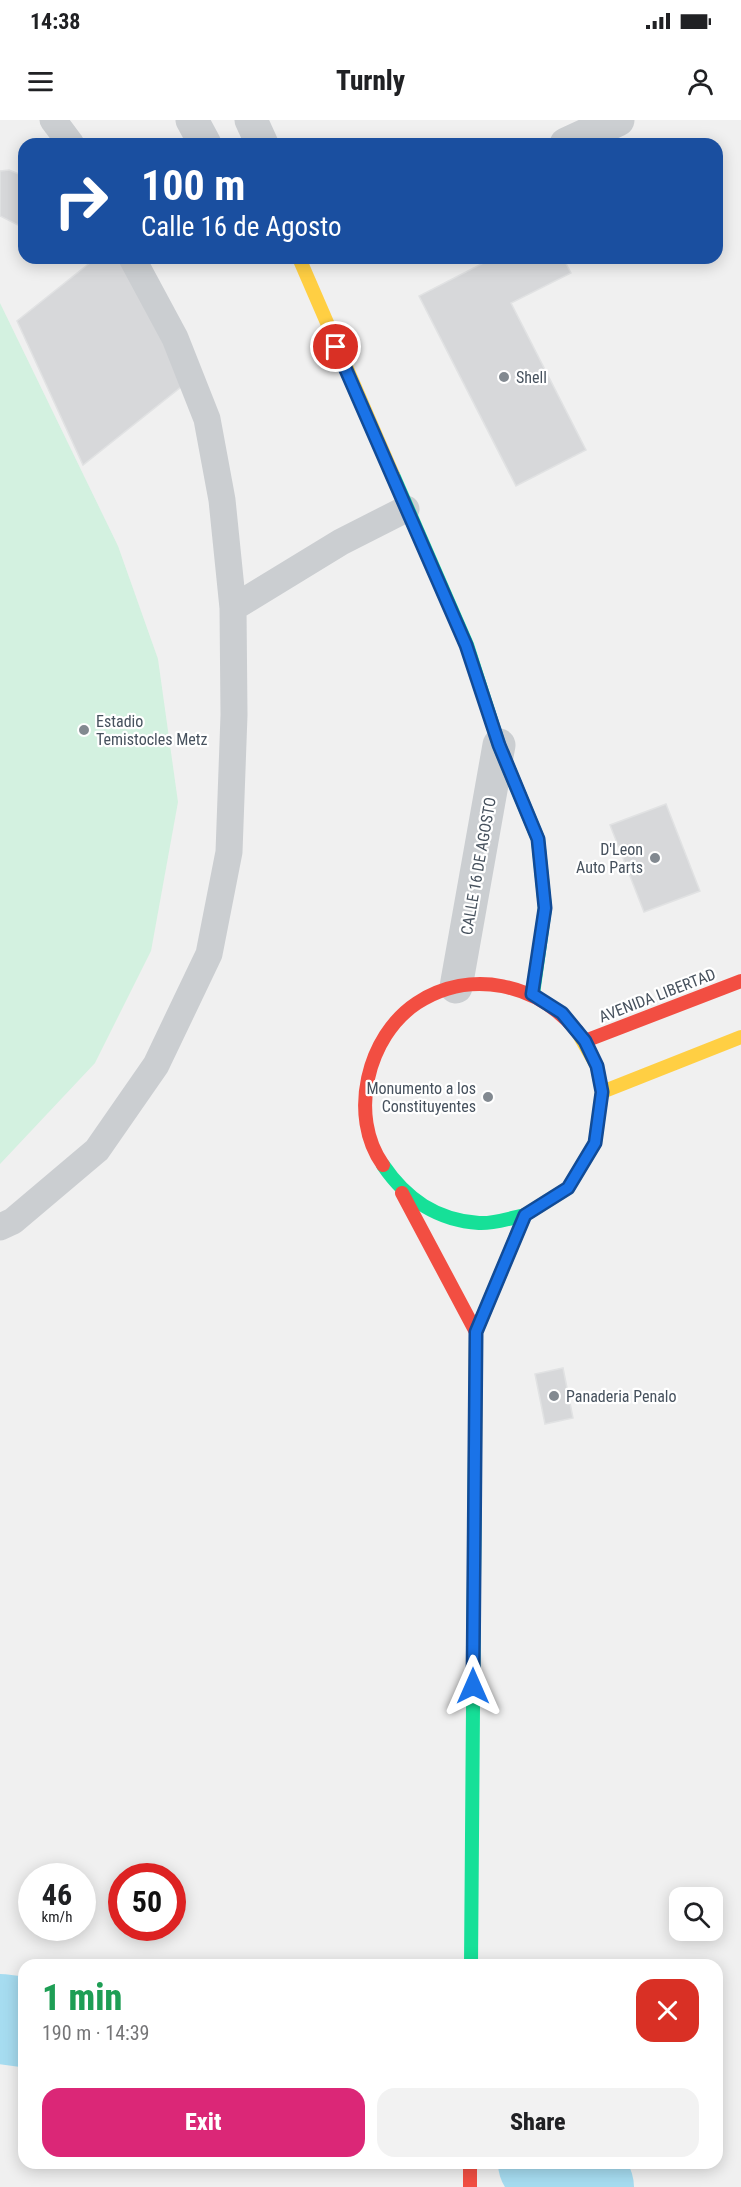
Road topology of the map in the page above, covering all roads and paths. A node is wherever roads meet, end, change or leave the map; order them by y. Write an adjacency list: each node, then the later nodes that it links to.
1 (53, 120): 5 (lane)
2 (192, 120): 6 (street)
3 (251, 120): 7 (street)
4 (618, 120): 8 (street)
5 (66, 138)
6 (202, 138)
7 (259, 138)
8 (579, 138)
9 (135, 264): 12 (lane)
10 (305, 264): 11 (main road, CALLE 16 DE AGOSTO)
11 (406, 508): 12 (lane); 13 (main road, CALLE 16 DE AGOSTO)
12 (233, 608): 22 (lane)
13 (499, 745): 15 (street, CALLE 16 DE AGOSTO); 16 (main road, CALLE 16 DE AGOSTO)
14 (741, 981): 18 (main road, AVENIDA LIBERTAD)
15 (456, 987): 16 (main road); 20 (main road)
16 (532, 994): 18 (main road)
17 (741, 1037): 19 (main road)
18 (585, 1041): 19 (main road)
19 (602, 1092): 21 (main road)
20 (399, 1188): 21 (main road); 23 (main road)
21 (525, 1215): 23 (main road)
22 (0, 1227)
23 (476, 1332): 24 (main road)
24 (471, 1959)
25 (470, 2169): 26 (main road)
26 (470, 2187)

